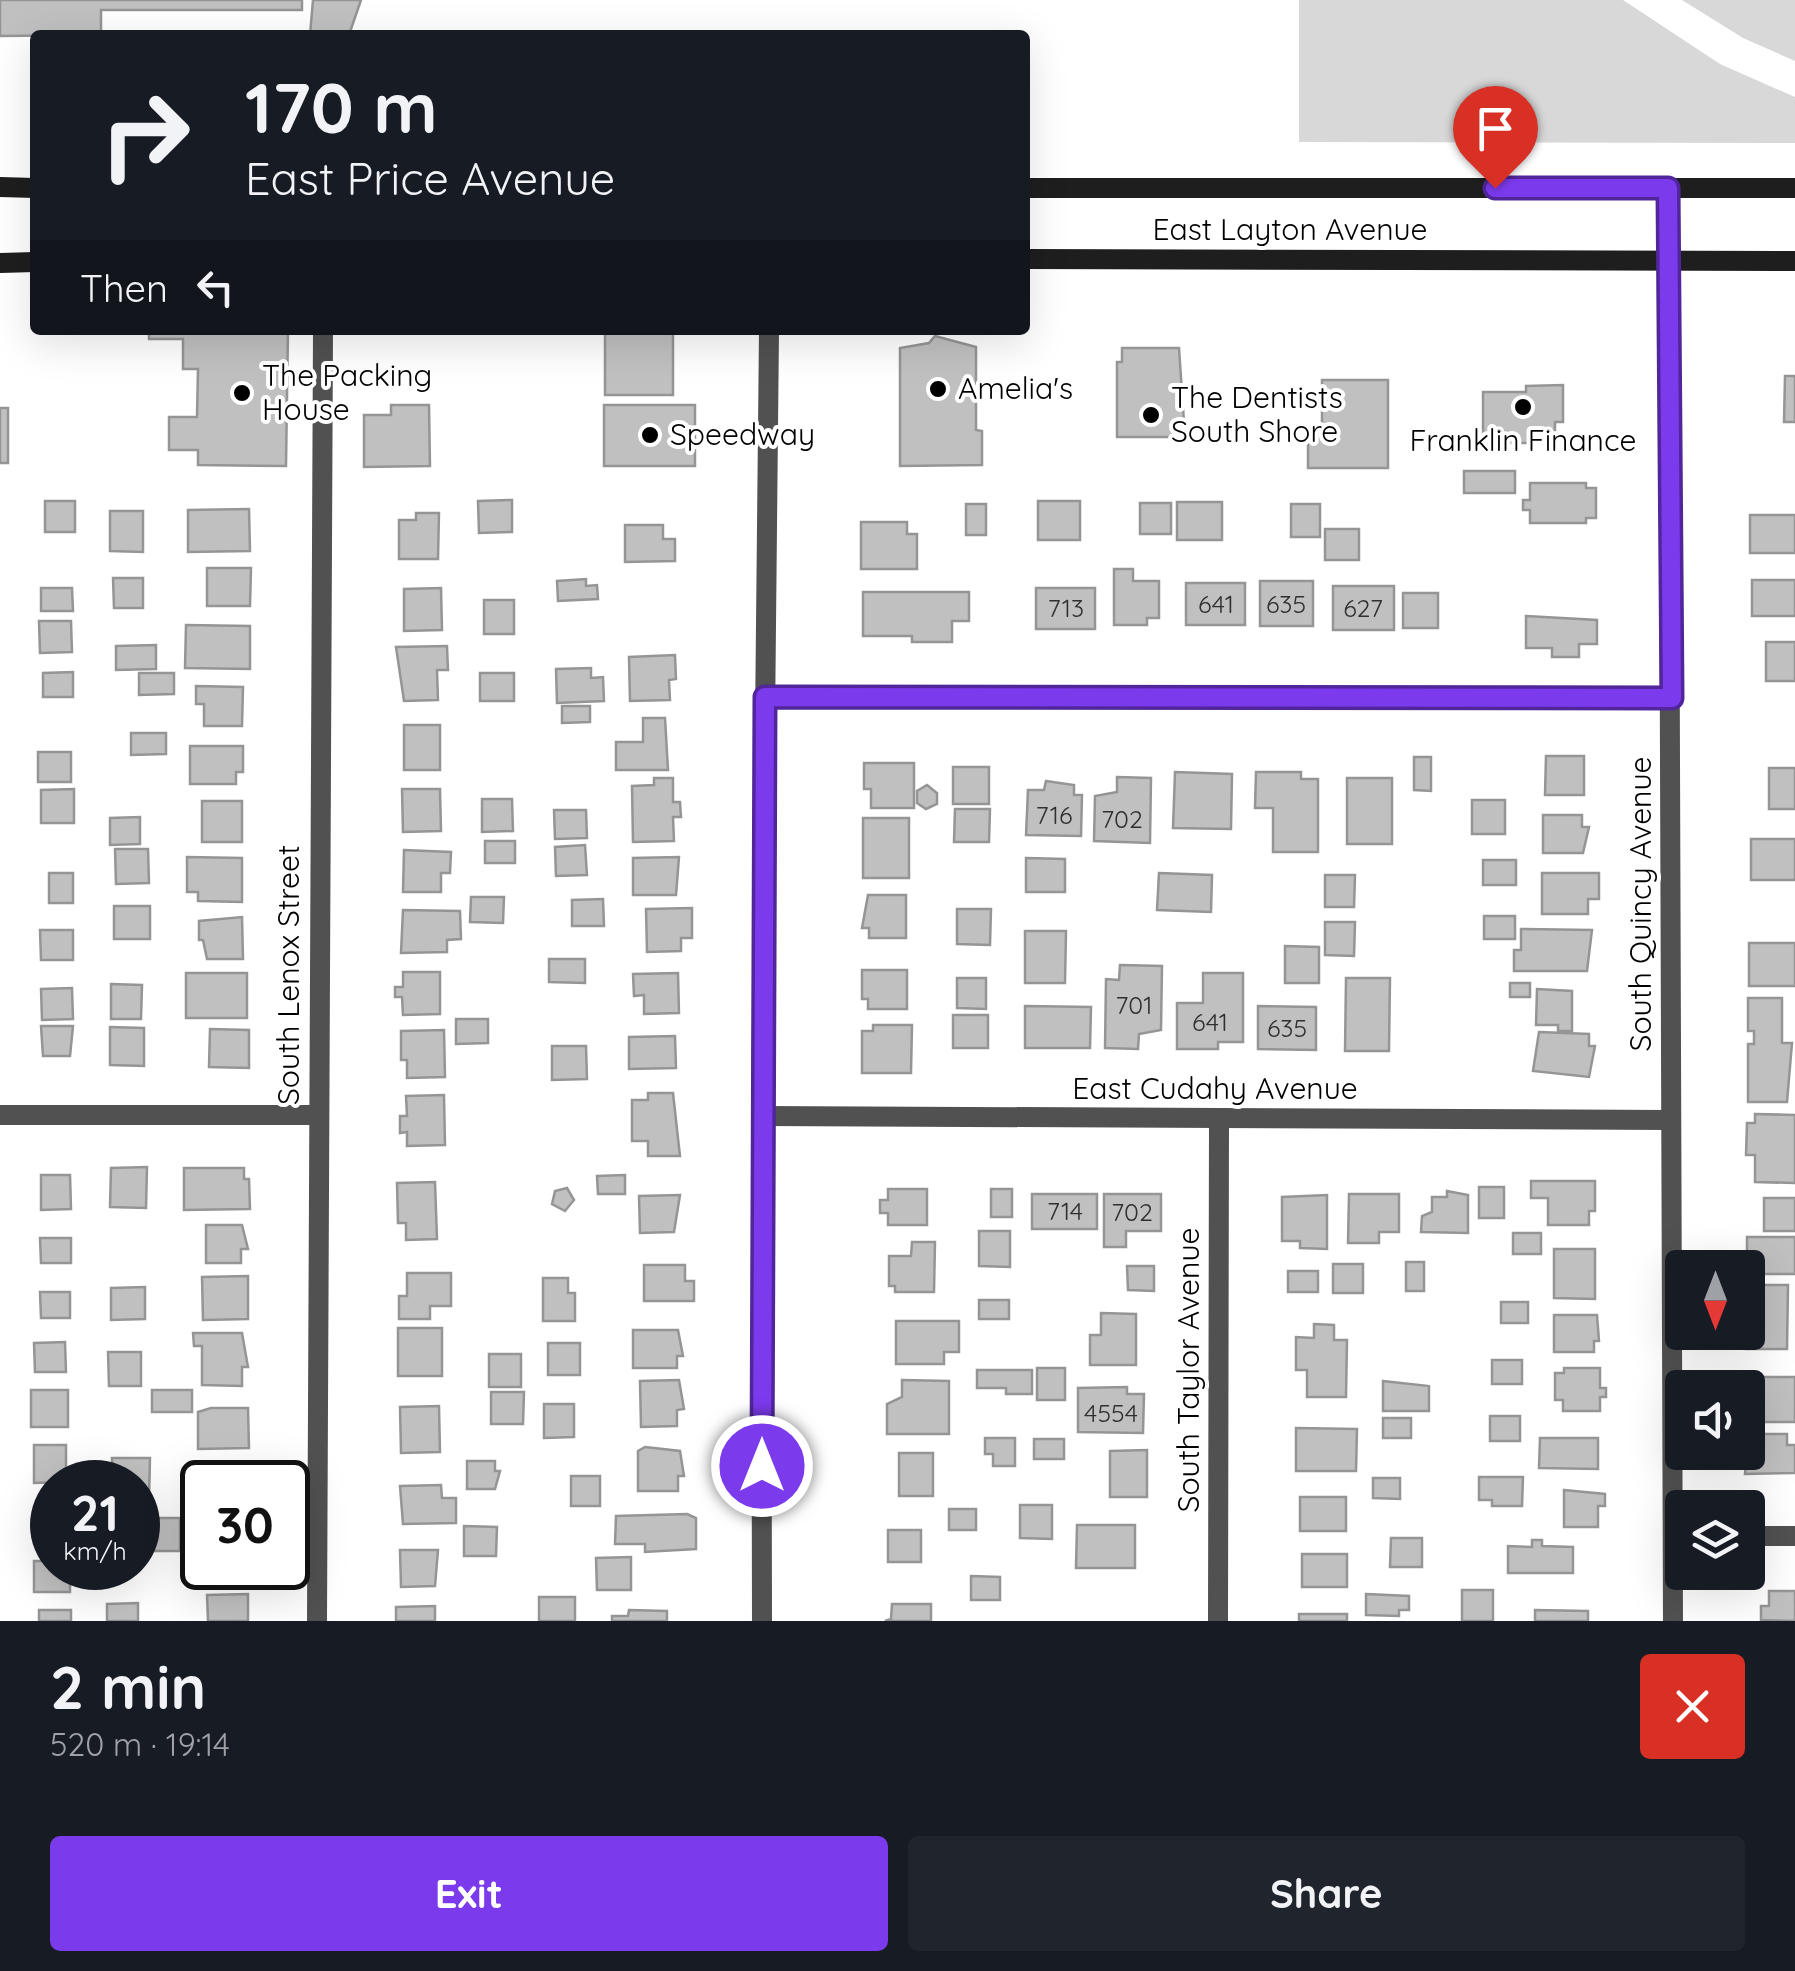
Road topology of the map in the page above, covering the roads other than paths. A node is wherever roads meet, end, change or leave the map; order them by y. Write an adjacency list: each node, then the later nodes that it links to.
1 (0, 187): 2 (main road)
2 (30, 188)
3 (1030, 188): 4 (main road, East Layton Avenue)
4 (1668, 188): 5 (main road, East Layton Avenue); 7 (street, South Quincy Avenue)
5 (1795, 188)
6 (1030, 259): 7 (main road, East Layton Avenue)
7 (1670, 261): 8 (main road, East Layton Avenue); 14 (street, South Quincy Avenue)
8 (1795, 261)
9 (0, 262): 10 (main road)
10 (30, 262)
11 (323, 335): 16 (street, South Lenox Street)
12 (769, 335): 13 (street)
13 (765, 697): 14 (street); 17 (street)
14 (1672, 698): 19 (street, South Quincy Avenue)
15 (0, 1114): 16 (street)
16 (318, 1115): 24 (street, South Lenox Street)
17 (761, 1116): 18 (street, East Cudahy Avenue); 25 (street)
18 (1220, 1119): 19 (street, East Cudahy Avenue); 26 (street, South Taylor Avenue)
19 (1668, 1120): 20 (street, South Quincy Avenue)
20 (1677, 1490)
21 (1765, 1536): 22 (street)
22 (1795, 1536)
23 (1674, 1590): 27 (street, South Quincy Avenue)
24 (317, 1621)
25 (762, 1621)
26 (1218, 1621)
27 (1672, 1621)

